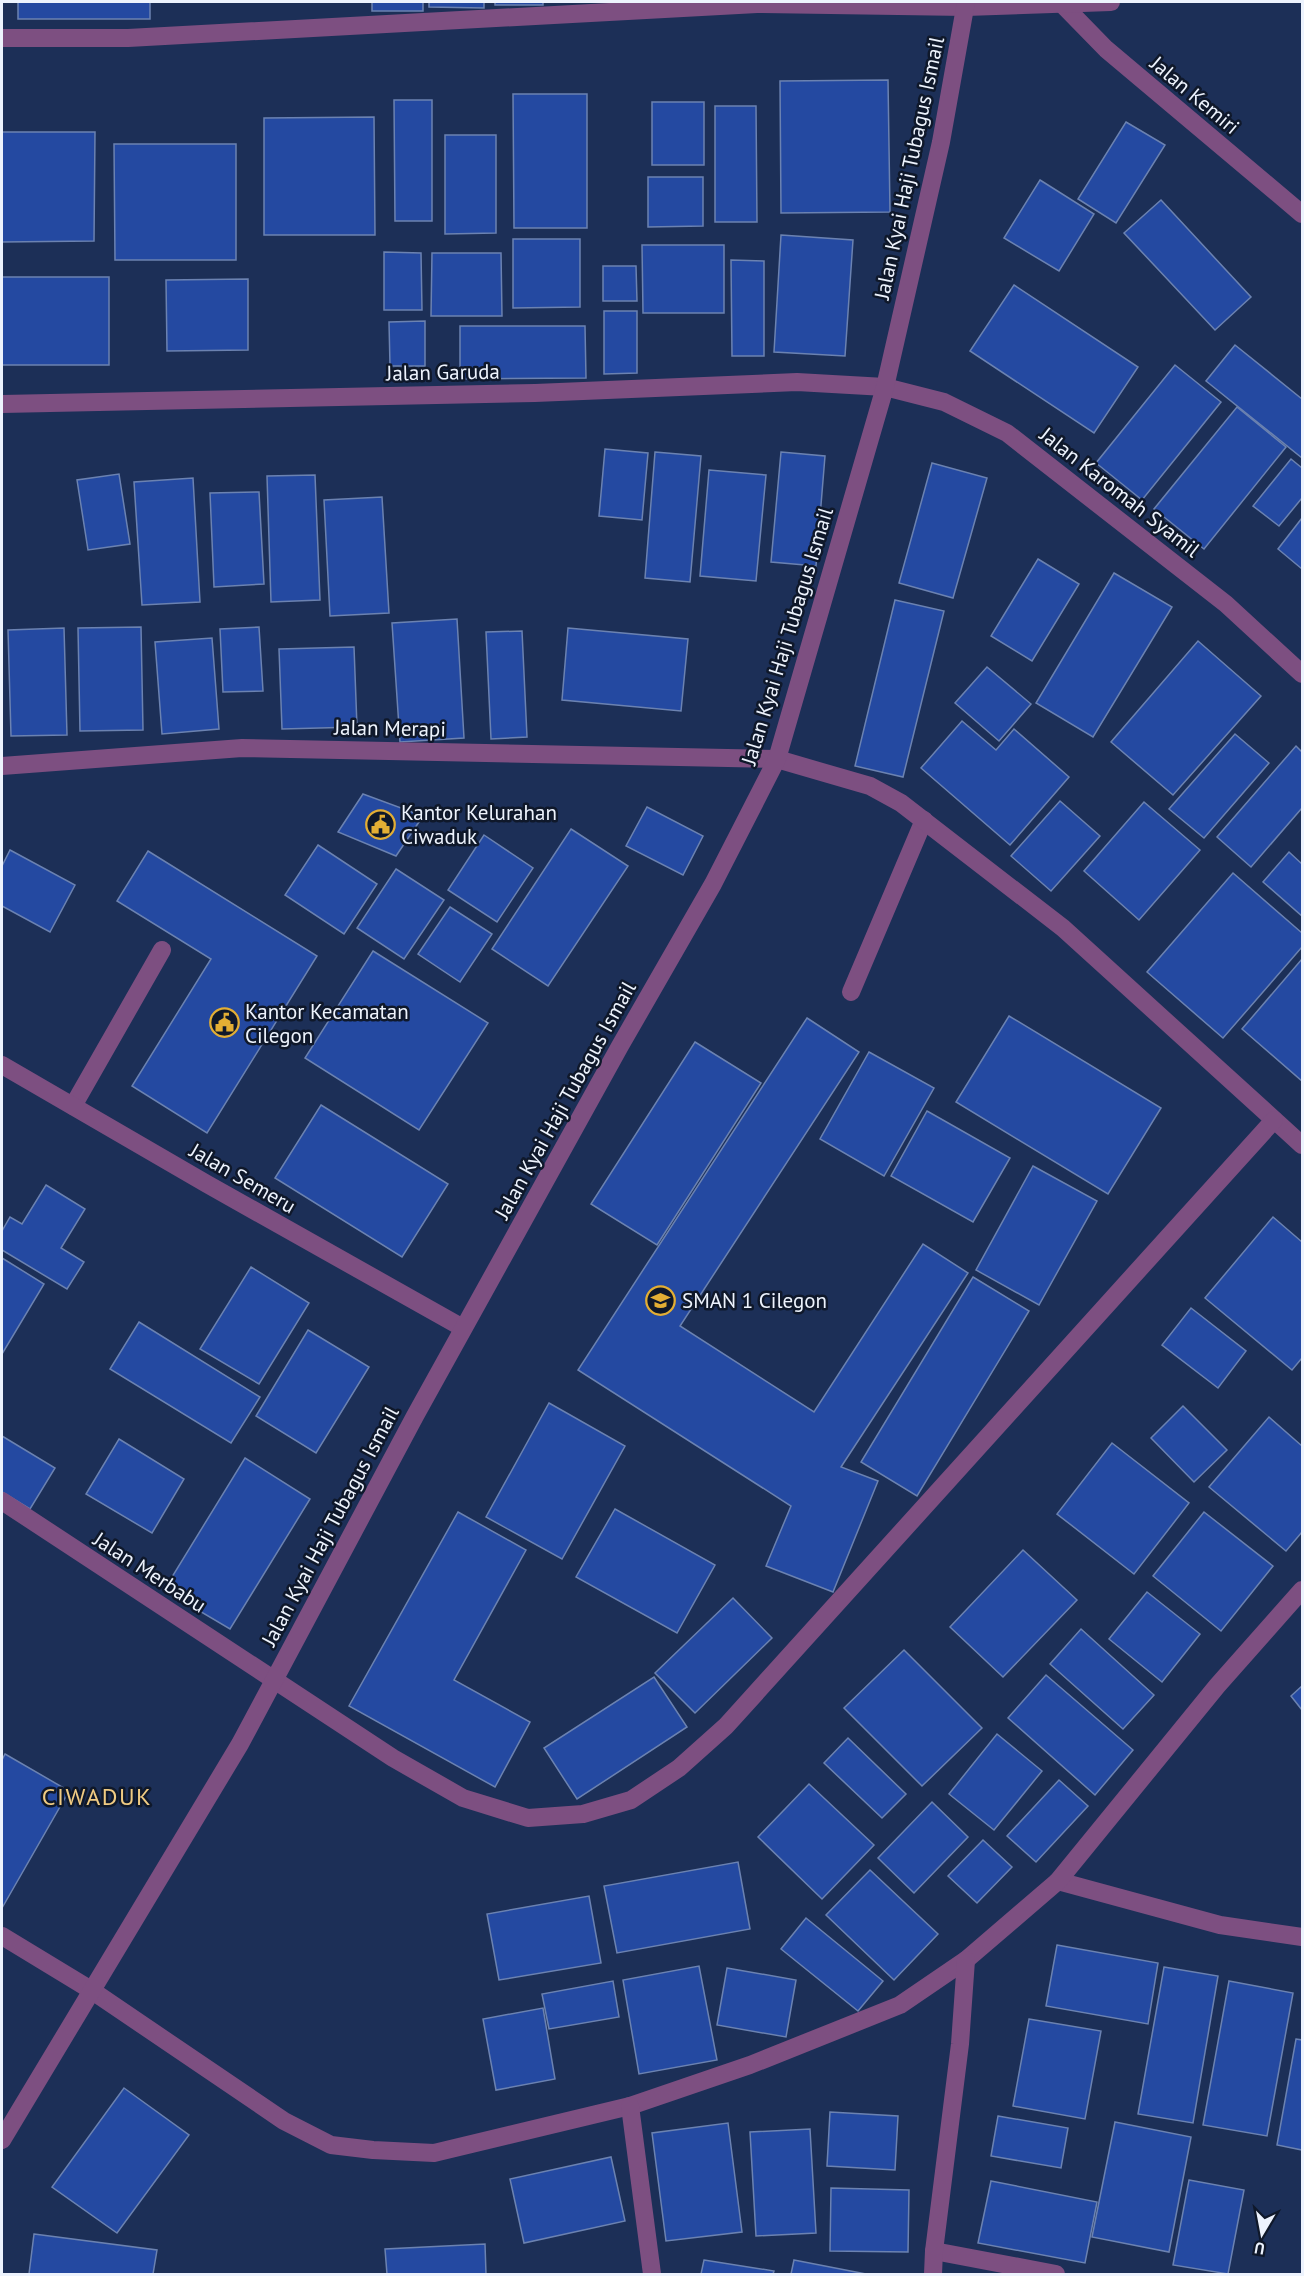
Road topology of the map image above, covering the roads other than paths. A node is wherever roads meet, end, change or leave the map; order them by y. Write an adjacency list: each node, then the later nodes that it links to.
1 (1111, 2): 3 (street)
2 (966, 4): 3 (street); 4 (street); 6 (street, Jalan Kyai Haji Tubagus Ismail)
3 (1063, 5): 5 (street, Jalan Kemiri)
4 (2, 38)
5 (1302, 214)
6 (885, 387): 7 (street, Jalan Garuda); 8 (street, Jalan Karomah Syamil); 9 (street, Jalan Kyai Haji Tubagus Ismail)
7 (2, 404)
8 (1302, 674)
9 (777, 759): 10 (street, Jalan Merapi); 11 (street, Jalan Merapi); 18 (street, Jalan Kyai Haji Tubagus Ismail)
10 (2, 766)
11 (924, 820): 13 (street); 16 (street, Jalan Merapi)
12 (162, 950): 15 (street)
13 (851, 992)
14 (2, 1065): 15 (street, Jalan Semeru)
15 (73, 1106): 18 (street, Jalan Semeru)
16 (1274, 1120): 17 (street, Jalan Merapi); 21 (street, Jalan Merbabu)
17 (1302, 1145)
18 (463, 1328): 21 (street, Jalan Kyai Haji Tubagus Ismail)
19 (2, 1501): 21 (street, Jalan Merbabu)
20 (1302, 1590): 22 (street)
21 (273, 1681): 26 (street, Jalan Kyai Haji Tubagus Ismail)
22 (1058, 1881): 24 (street); 25 (street)
23 (2, 1936): 26 (street)
24 (1302, 1937)
25 (966, 1960): 27 (street); 29 (street)
26 (91, 1990): 27 (street); 28 (street, Jalan Kyai Haji Tubagus Ismail)
27 (630, 2106): 30 (street)
28 (2, 2140)
29 (934, 2251): 31 (street); 32 (street)
30 (652, 2274)
31 (933, 2274)
32 (1056, 2274)

